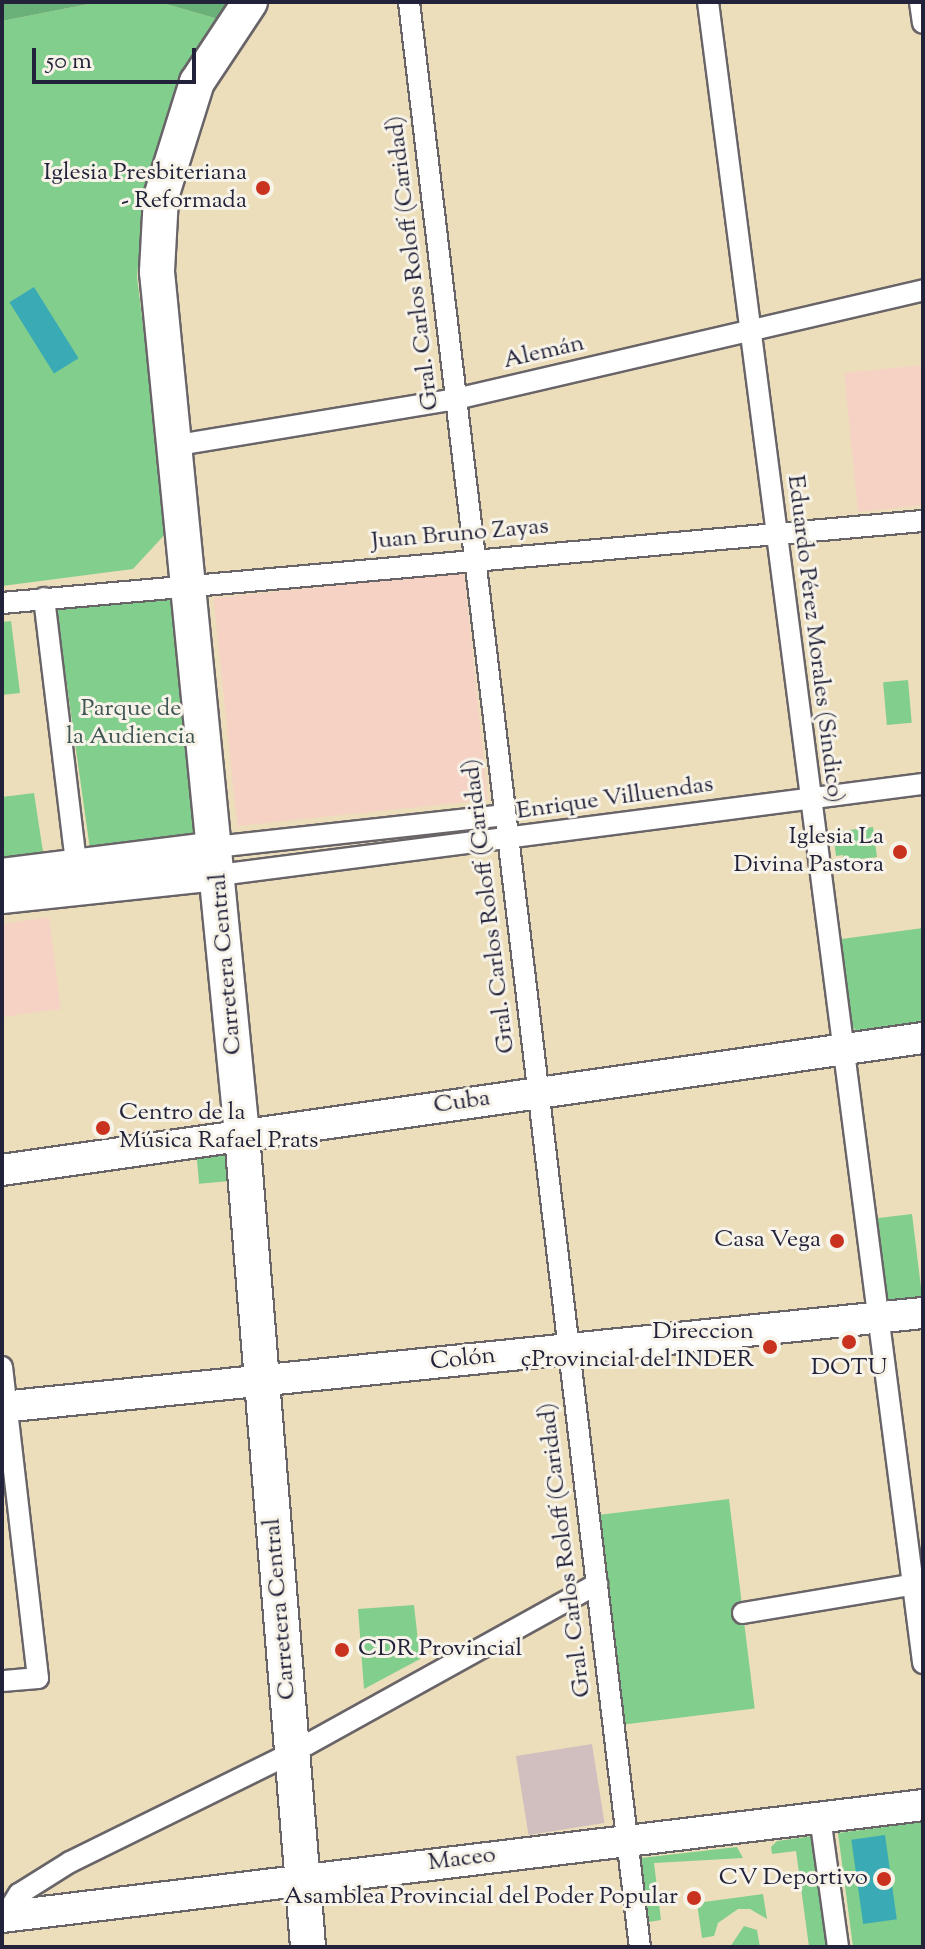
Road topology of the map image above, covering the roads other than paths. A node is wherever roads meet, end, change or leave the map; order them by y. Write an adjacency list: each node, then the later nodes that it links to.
1 (250, 2): 9 (main road, Carretera Central)
2 (409, 2): 8 (street, Gral. Carlos Roloff (Caridad))
3 (708, 2): 7 (street, Eduardo Pérez Morales (Síndico))
4 (920, 2): 5 (street)
5 (923, 23)
6 (923, 290): 7 (street, Alemán)
7 (749, 333): 8 (street, Alemán); 11 (street, Eduardo Pérez Morales (Síndico))
8 (456, 399): 9 (street, Alemán); 12 (street, Gral. Carlos Roloff (Caridad))
9 (172, 446): 13 (main road, Carretera Central)
10 (923, 521): 11 (street, Juan Bruno Zayas)
11 (774, 533): 12 (street, Juan Bruno Zayas); 17 (street, Eduardo Pérez Morales (Síndico))
12 (475, 560): 13 (street, Juan Bruno Zayas); 18 (street, Gral. Carlos Roloff (Caridad))
13 (186, 585): 14 (street, Juan Bruno Zayas); 20 (main road, Carretera Central)
14 (44, 598): 15 (street, Juan Bruno Zayas); 21 (street)
15 (2, 603)
16 (923, 784): 17 (street, Enrique Villuendas)
17 (809, 798): 19 (street, Enrique Villuendas); 25 (street, Eduardo Pérez Morales (Síndico))
18 (505, 815): 19 (street, Gral. Carlos Roloff (Caridad)); 20 (street, Enrique Villuendas)
19 (508, 840): 20 (street, Enrique Villuendas); 26 (street, Gral. Carlos Roloff (Caridad))
20 (217, 861): 21 (main road); 23 (main road); 27 (main road, Carretera Central)
21 (76, 864): 22 (main road)
22 (2, 874)
23 (2, 898)
24 (923, 1038): 25 (main road, Cuba)
25 (842, 1049): 26 (main road, Cuba); 30 (street, Eduardo Pérez Morales (Síndico))
26 (538, 1092): 27 (main road, Cuba); 31 (street, Gral. Carlos Roloff (Caridad))
27 (242, 1135): 28 (main road, Cuba); 33 (main road, Carretera Central)
28 (2, 1170)
29 (923, 1313): 30 (main road, Colón)
30 (877, 1317): 31 (main road, Colón); 36 (street, Eduardo Pérez Morales (Síndico))
31 (569, 1349): 33 (main road, Colón); 35 (street, Gral. Carlos Roloff (Caridad))
32 (2, 1367): 34 (street)
33 (262, 1381): 34 (main road, Colón); 40 (main road, Carretera Central)
34 (4, 1407): 39 (street)
35 (597, 1584): 40 (street); 43 (street, Gral. Carlos Roloff (Caridad))
36 (918, 1584): 37 (street); 38 (street, Eduardo Pérez Morales (Síndico))
37 (743, 1613)
38 (923, 1663)
39 (2, 1681)
40 (292, 1753): 44 (main road, Carretera Central); 45 (street)
41 (923, 1805): 42 (main road, Maceo)
42 (820, 1817): 43 (main road, Maceo); 48 (street)
43 (627, 1840): 44 (main road, Maceo); 47 (street, Gral. Carlos Roloff (Caridad))
44 (303, 1879): 45 (main road, Maceo); 46 (main road, Carretera Central)
45 (3, 1918)
46 (308, 1947)
47 (640, 1947)
48 (838, 1947)

